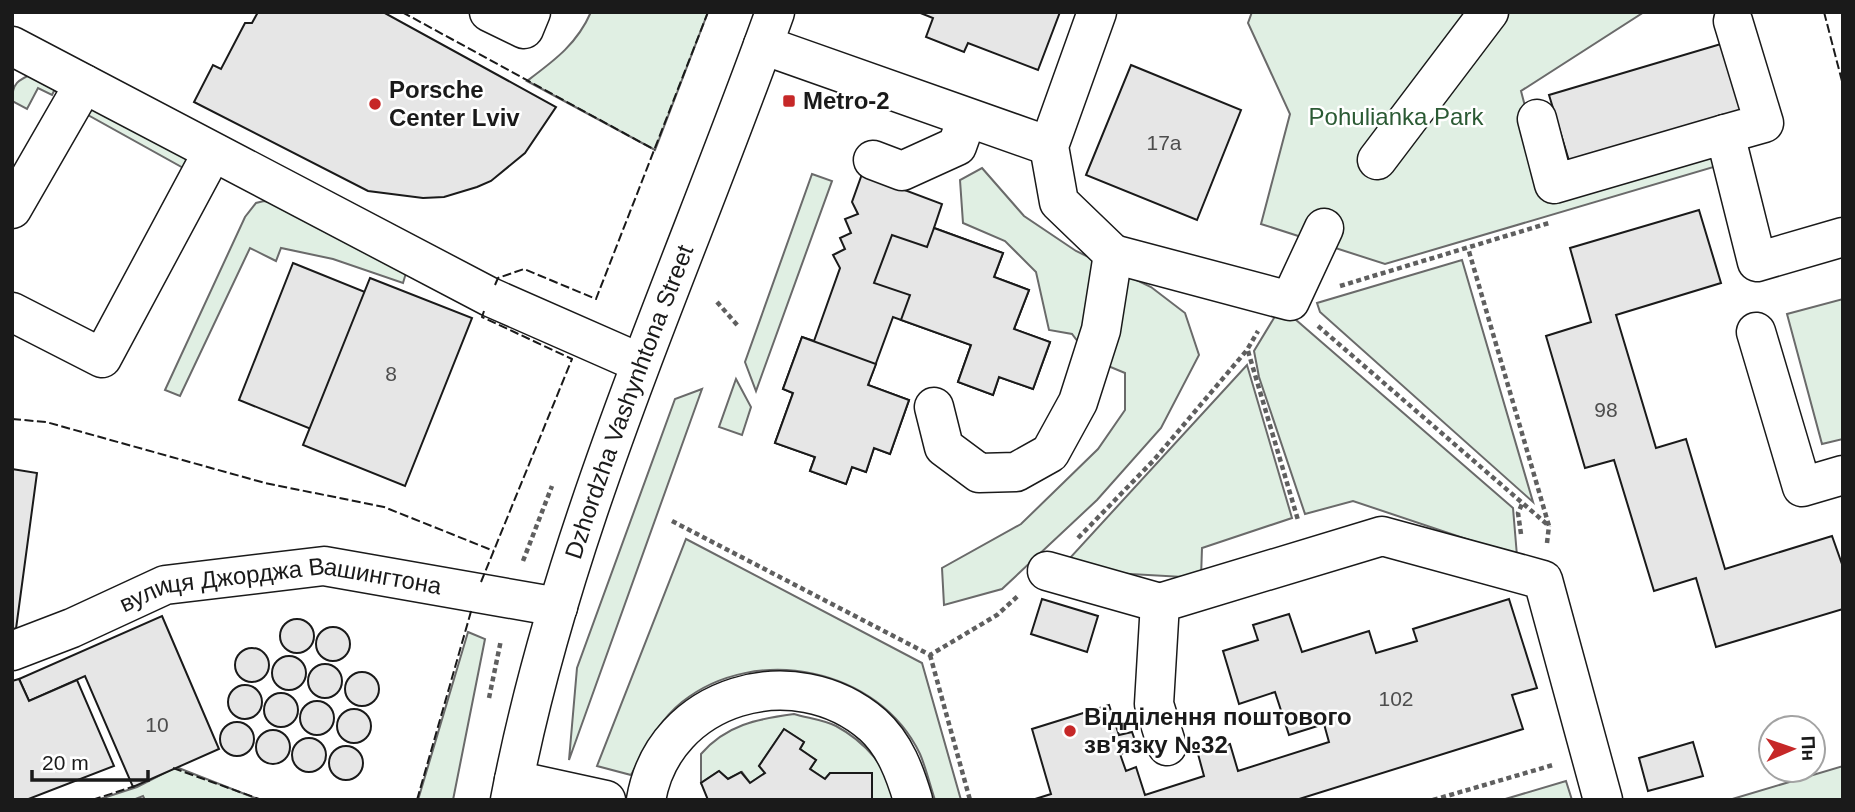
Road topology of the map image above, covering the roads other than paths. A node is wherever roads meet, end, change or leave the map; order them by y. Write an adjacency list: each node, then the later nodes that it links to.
1 (489, 12): 2 (main road)
2 (531, 12)
3 (1097, 12): 12 (main road)
4 (1489, 12): 15 (main road)
5 (1733, 21): 11 (main road)
6 (769, 29): 9 (main road); 22 (main road, Dzhordzha Vashynhtona Street)
7 (12, 47): 8 (main road)
8 (84, 85): 13 (main road); 16 (main road)
9 (967, 118): 12 (main road); 14 (main road)
10 (1537, 119): 11 (main road)
11 (1725, 134): 18 (main road)
12 (1049, 146): 19 (main road)
13 (212, 153): 20 (main road); 22 (main road)
14 (873, 160)
15 (1377, 160)
16 (12, 209)
17 (1324, 228): 19 (main road)
18 (1843, 237)
19 (1113, 254): 23 (main road)
20 (12, 312)
21 (1756, 332): 24 (main road)
22 (640, 363): 27 (main road, Dzhordzha Vashynhtona Street)
23 (934, 407)
24 (1843, 475)
25 (1047, 571): 26 (main road)
26 (1160, 603): 29 (main road); 34 (main road)
27 (558, 607): 28 (main road, вулиця Джорджа Вашингтона); 30 (main road, Dzhordzha Vashynhtona Street)
28 (12, 651)
29 (1167, 746)
30 (512, 790): 31 (main road)
31 (606, 800)
32 (646, 800): 33 (main road)
33 (913, 800)
34 (1603, 800)

